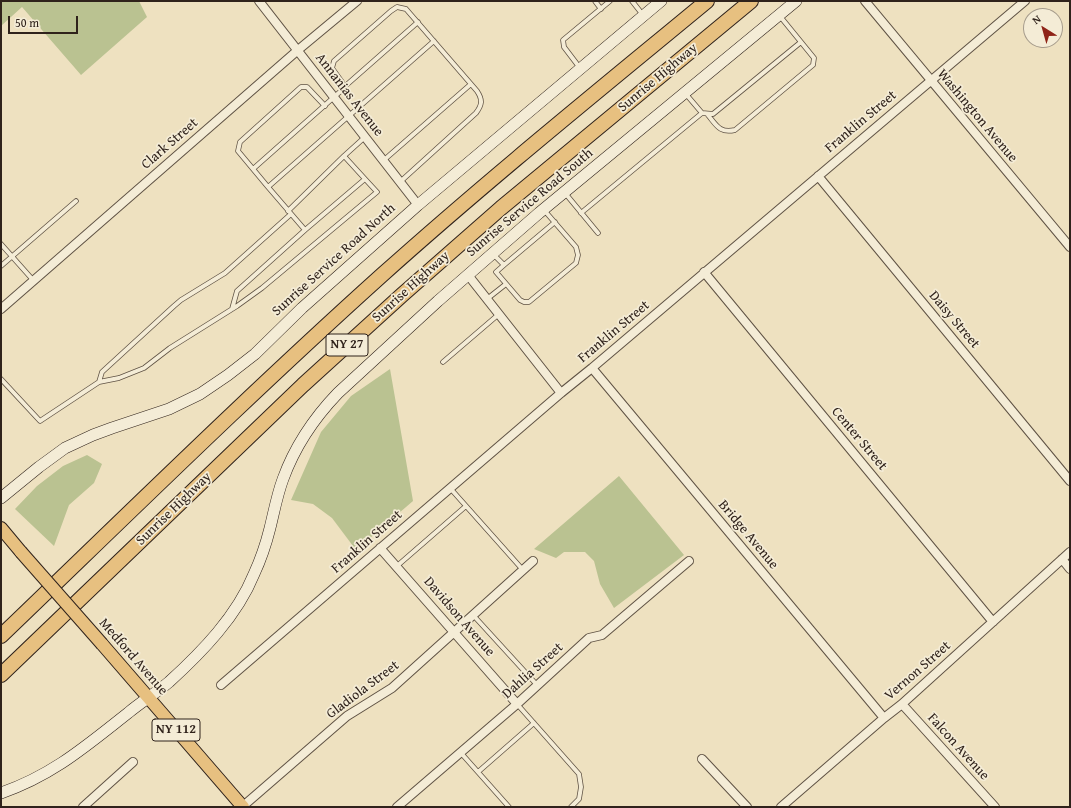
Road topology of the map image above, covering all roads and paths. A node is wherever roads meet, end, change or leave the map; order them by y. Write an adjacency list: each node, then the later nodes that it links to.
1 (259, 1): 18 (street, Annanias Avenue)
2 (357, 1): 18 (street, Clark Street)
3 (594, 1): 12 (lane)
4 (610, 1): 12 (lane)
5 (632, 1): 14 (lane)
6 (661, 1): 14 (main road, Sunrise Service Road North)
7 (707, 1): 80 (highway, Sunrise Highway / NY 27)
8 (751, 1): 81 (highway, Sunrise Highway / NY 27)
9 (796, 1): 13 (main road, Sunrise Service Road South)
10 (865, 1): 20 (street, Washington Avenue)
11 (1025, 1): 20 (street, Franklin Street)
12 (600, 9): 19 (lane)
13 (779, 15): 17 (lane); 23 (main road, Sunrise Service Road South)
14 (644, 16): 19 (main road, Sunrise Service Road North)
15 (418, 22): 16 (lane); 22 (lane); 22 (lane)
16 (434, 41): 21 (lane); 27 (lane)
17 (801, 42): 26 (lane); 26 (lane)
18 (298, 50): 24 (street, Annanias Avenue); 53 (street, Clark Street)
19 (580, 68): 38 (main road, Sunrise Service Road North)
20 (930, 80): 32 (street, Franklin Street); 46 (street, Washington Avenue)
21 (471, 84): 30 (lane); 34 (lane)
22 (343, 88): 24 (lane)
23 (685, 93): 26 (lane); 36 (main road, Sunrise Service Road South)
24 (335, 97): 25 (lane); 27 (street, Annanias Avenue)
25 (325, 106): 31 (lane); 31 (lane)
26 (705, 113): 41 (lane)
27 (349, 116): 28 (street, Annanias Avenue); 35 (lane)
28 (365, 136): 29 (lane); 30 (street, Annanias Avenue)
29 (344, 156): 33 (lane); 40 (lane)
30 (384, 160): 34 (street, Annanias Avenue)
31 (253, 169): 35 (lane)
32 (818, 176): 51 (street, Franklin Street); 64 (street, Daisy Street)
33 (365, 179): 43 (lane); 57 (lane)
34 (400, 182): 38 (street, Annanias Avenue)
35 (268, 187): 40 (lane)
36 (564, 193): 39 (main road, Sunrise Service Road South); 41 (lane)
37 (76, 201): 48 (lane)
38 (418, 205): 66 (main road, Sunrise Service Road North)
39 (544, 209): 42 (lane); 47 (main road, Sunrise Service Road South)
40 (290, 212): 43 (lane); 62 (lane)
41 (581, 212): 44 (lane)
42 (555, 222): 49 (lane); 54 (lane)
43 (305, 230): 57 (lane)
44 (598, 233)
45 (1, 244): 48 (lane)
46 (1070, 247)
47 (493, 254): 49 (lane); 52 (main road, Sunrise Service Road South)
48 (12, 256): 50 (lane); 53 (lane)
49 (504, 265): 54 (lane)
50 (1, 266)
51 (704, 272): 60 (street, Franklin Street); 78 (street, Center Street)
52 (468, 275): 55 (street); 84 (main road, Sunrise Service Road South)
53 (33, 280): 56 (street, Clark Street)
54 (506, 284): 55 (lane)
55 (487, 299): 58 (street)
56 (1, 309)
57 (232, 309): 62 (lane)
58 (500, 314): 59 (lane); 63 (street)
59 (443, 362)
60 (592, 368): 63 (street, Franklin Street); 87 (street, Bridge Avenue)
61 (1, 379): 62 (lane)
62 (99, 382)
63 (561, 393): 65 (street, Franklin Street)
64 (1070, 480)
65 (450, 488): 67 (lane); 69 (street, Franklin Street)
66 (1, 498)
67 (466, 506): 74 (lane); 76 (lane)
68 (1, 528): 84 (main road, Medford Avenue / NY 112, bridge)
69 (380, 548): 74 (street, Davidson Avenue); 82 (street, Franklin Street)
70 (1070, 552): 71 (street, Vernon Street)
71 (1062, 559): 75 (street); 78 (street, Vernon Street)
72 (690, 560): 83 (street, Dahlia Street)
73 (533, 561): 76 (street, Gladiola Street)
74 (397, 566): 79 (street, Davidson Avenue)
75 (1070, 569)
76 (523, 570): 77 (street, Gladiola Street)
77 (473, 614): 79 (street, Gladiola Street); 83 (lane)
78 (993, 622): 86 (street, Vernon Street)
79 (454, 631): 85 (street, Davidson Avenue); 95 (street, Gladiola Street)
80 (1, 636)
81 (1, 675)
82 (221, 685)
83 (538, 685): 85 (street, Dahlia Street)
84 (148, 697): 93 (main road, Sunrise Service Road South); 95 (main road, Medford Avenue / NY 112)
85 (517, 704): 88 (lane); 89 (street, Dahlia Street)
86 (902, 704): 87 (street, Vernon Street); 101 (street, Falcon Avenue)
87 (884, 718): 100 (street, Vernon Street)
88 (534, 723): 92 (lane); 98 (lane)
89 (461, 753): 92 (lane); 96 (street, Dahlia Street)
90 (702, 759): 99 (street)
91 (134, 762): 94 (street)
92 (478, 772): 97 (lane)
93 (1, 793)
94 (83, 807)
95 (242, 807)
96 (397, 807)
97 (509, 807)
98 (571, 807)
99 (747, 807)
100 (782, 807)
101 (995, 807)

